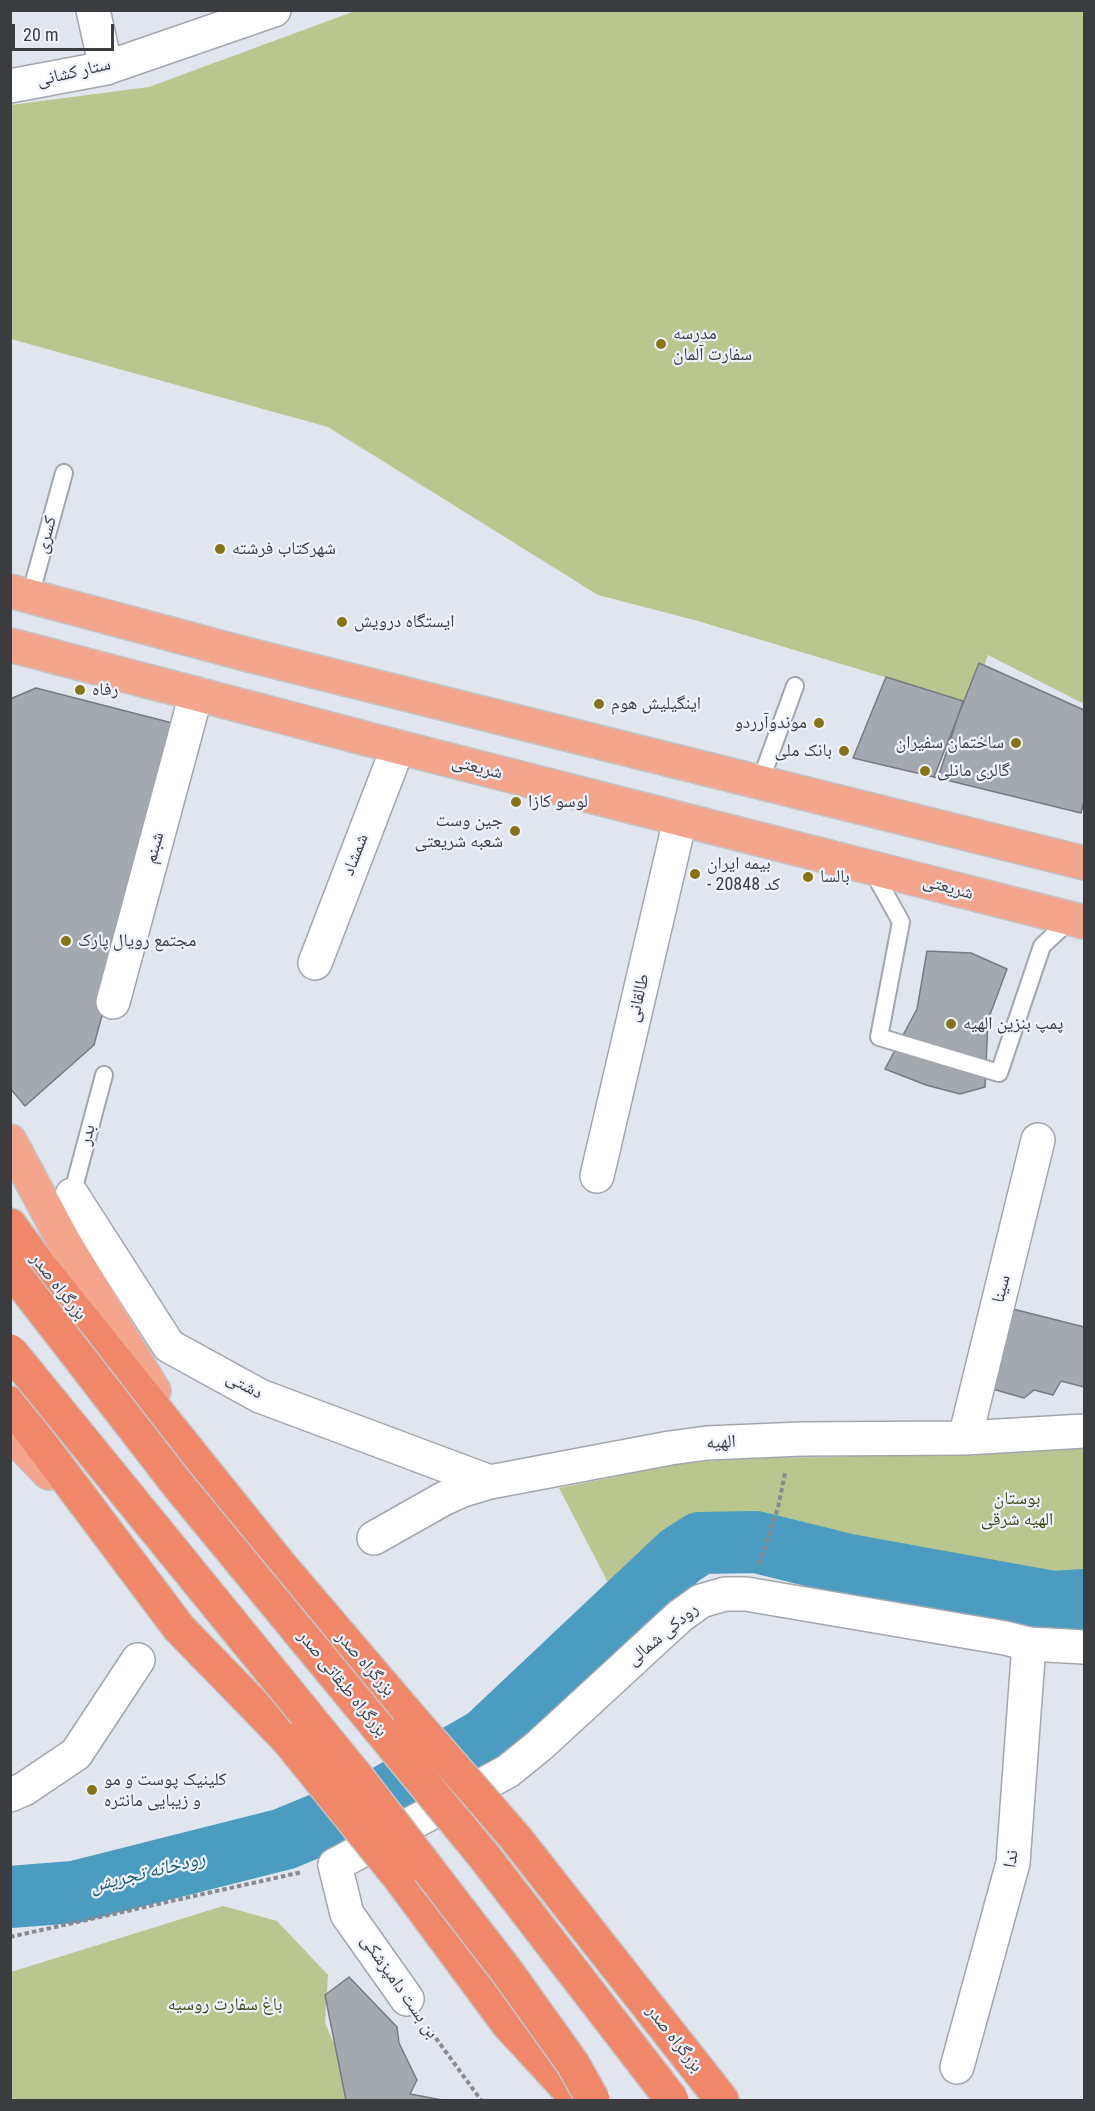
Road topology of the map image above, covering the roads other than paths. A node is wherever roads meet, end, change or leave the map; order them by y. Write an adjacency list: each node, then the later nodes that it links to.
1 (93, 10): 3 (street)
2 (274, 10): 3 (street, ستار کشانی)
3 (106, 68): 4 (street, ستار کشانی)
4 (10, 86)
5 (64, 473): 6 (lane, کسری)
6 (20, 593): 13 (main road)
7 (10, 645): 9 (main road, شریعتی)
8 (10, 663): 9 (main road)
9 (78, 663): 11 (main road, شریعتی)
10 (795, 686): 13 (lane)
11 (196, 694): 12 (main road, شریعتی); 19 (street, شبنم)
12 (398, 747): 14 (main road, شریعتی); 18 (street, شمشاد)
13 (760, 782): 15 (main road)
14 (680, 820): 16 (main road, شریعتی); 23 (street, طالقانی)
15 (1084, 863)
16 (870, 867): 17 (main road, شریعتی); 17 (lane)
17 (1078, 920)
18 (315, 963)
19 (113, 1002)
20 (104, 1075): 24 (lane, بدر)
21 (1038, 1140): 31 (street, سینا)
22 (10, 1141): 32 (main road)
23 (597, 1176)
24 (72, 1195): 33 (street, دشتی)
25 (10, 1225): 32 (highway, بزرگراه صدر)
26 (10, 1269): 47 (highway, بزرگراه طبقاتی صدر, bridge)
27 (10, 1351): 46 (highway, bridge)
28 (10, 1403): 35 (highway)
29 (1084, 1431): 31 (street, الهیه)
30 (10, 1433): 35 (main road)
31 (965, 1438): 33 (street, الهیه)
32 (199, 1464): 48 (highway, بزرگراه صدر, bridge)
33 (490, 1482): 34 (street, الهیه)
34 (374, 1538)
35 (119, 1547): 42 (highway, bridge)
36 (1029, 1644): 37 (street, رودکی شمالی); 40 (street, رودکی شمالی); 43 (street, ندا)
37 (1084, 1647)
38 (138, 1660): 39 (street)
39 (10, 1795)
40 (335, 1865): 41 (street, بن بست دامپزشکی)
41 (407, 2000)
42 (508, 2024): 44 (highway); 45 (highway)
43 (957, 2067)
44 (550, 2100)
45 (578, 2100)
46 (594, 2100)
47 (672, 2100)
48 (722, 2100)

